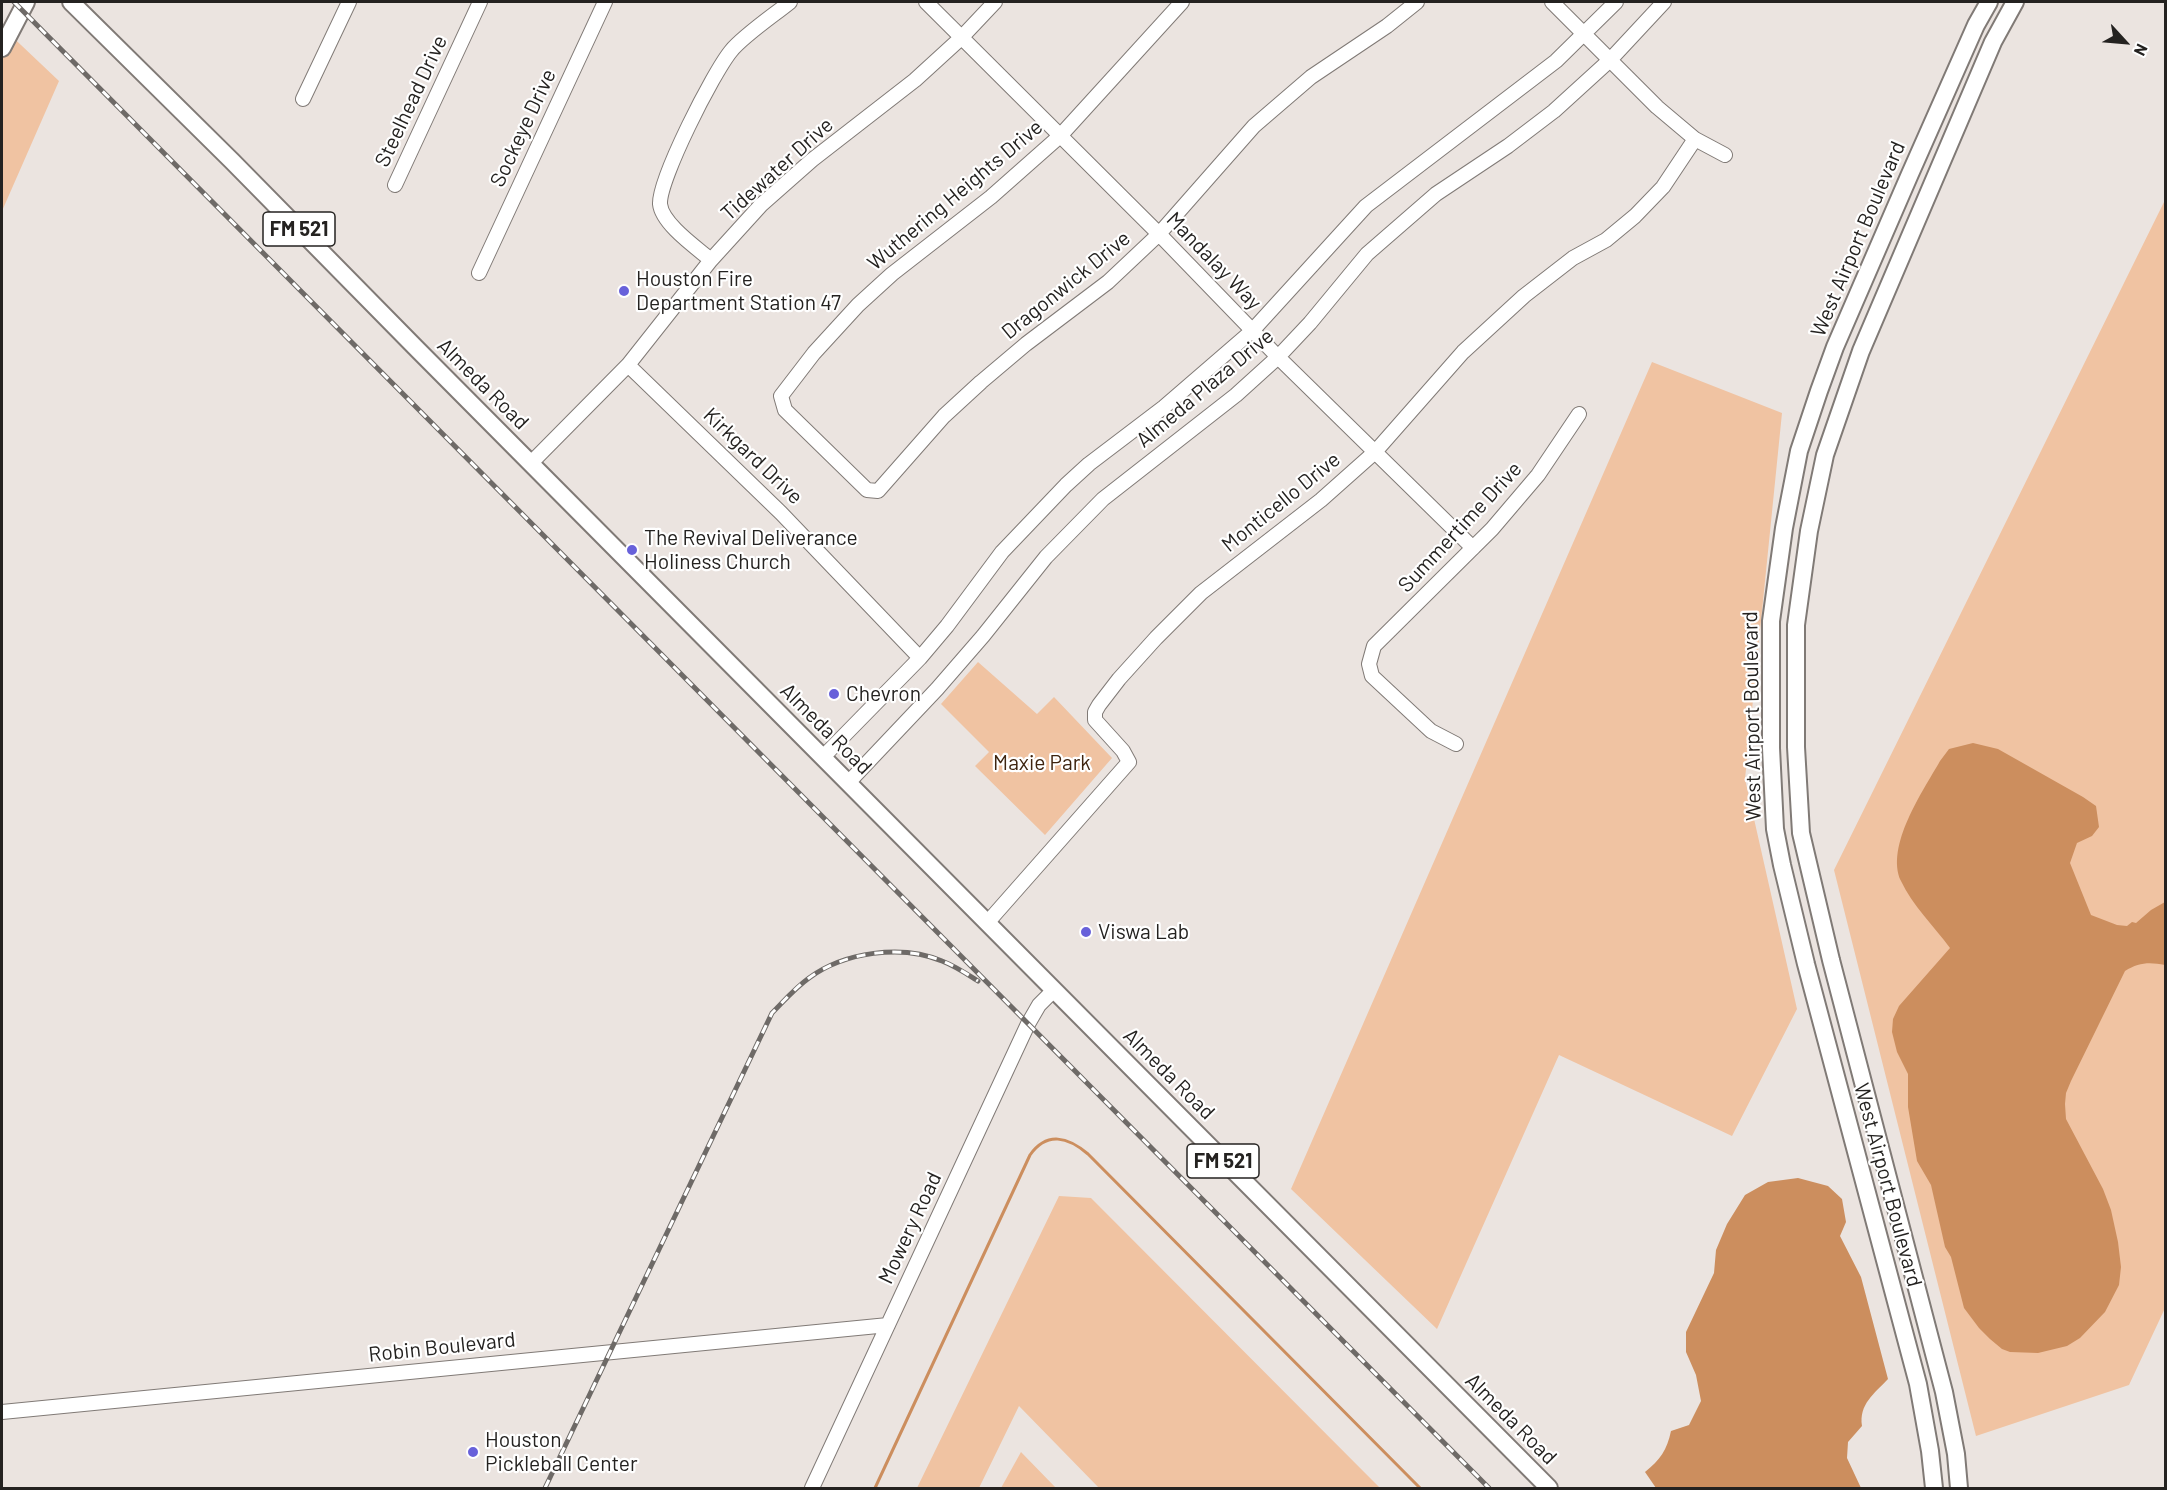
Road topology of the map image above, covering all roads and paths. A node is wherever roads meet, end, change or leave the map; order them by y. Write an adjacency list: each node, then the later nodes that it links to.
1 (26, 2): 18 (main road)
2 (71, 2): 35 (main road, Almeda Road / FM 521)
3 (349, 2): 20 (street)
4 (480, 2): 26 (street, Steelhead Drive)
5 (605, 2): 29 (street, Sockeye Drive)
6 (790, 2): 28 (street)
7 (926, 2): 17 (street, Mandalay Way)
8 (995, 2): 17 (street, Tidewater Drive)
9 (1182, 2): 21 (street, Wuthering Heights Drive)
10 (1418, 2): 27 (street, Dragonwick Drive)
11 (1552, 2): 16 (street)
12 (1616, 2): 16 (street, Almeda Plaza Drive)
13 (1664, 2): 19 (street, Almeda Plaza Drive)
14 (1989, 2): 24 (main road, West Airport Boulevard)
15 (2015, 2): 25 (main road, West Airport Boulevard)
16 (1585, 35): 19 (street); 30 (street, Almeda Plaza Drive)
17 (961, 38): 21 (street, Mandalay Way); 28 (street, Tidewater Drive)
18 (2, 48)
19 (1610, 60): 22 (street); 31 (street, Almeda Plaza Drive)
20 (303, 99)
21 (1060, 136): 27 (street, Mandalay Way); 36 (street, Wuthering Heights Drive)
22 (1695, 139): 23 (street); 34 (street, Monticello Drive)
23 (1725, 155)
24 (1910, 174): 25 (main road); 37 (main road, West Airport Boulevard)
25 (1932, 183): 38 (main road, West Airport Boulevard)
26 (395, 185)
27 (1159, 234): 30 (street, Mandalay Way); 36 (street, Dragonwick Drive)
28 (711, 260): 32 (street, Tidewater Drive)
29 (479, 273)
30 (1252, 331): 31 (street, Mandalay Way); 40 (street, Almeda Plaza Drive)
31 (1278, 357): 34 (street, Mandalay Way); 45 (street, Almeda Plaza Drive)
32 (628, 365): 35 (street, Tidewater Drive); 40 (street, Kirkgard Drive)
33 (1579, 414): 39 (street, Summertime Drive)
34 (1375, 452): 39 (street, Mandalay Way); 46 (street, Monticello Drive)
35 (531, 463): 44 (main road, Almeda Road / FM 521)
36 (852, 476)
37 (1784, 528): 38 (main road); 43 (main road, West Airport Boulevard)
38 (1809, 531): 42 (main road, West Airport Boulevard)
39 (1473, 548): 41 (street, Summertime Drive)
40 (920, 658): 44 (street, Almeda Plaza Drive)
41 (1456, 744)
42 (1796, 747): 43 (main road); 47 (main road, West Airport Boulevard)
43 (1771, 748): 48 (main road, West Airport Boulevard)
44 (823, 757): 45 (main road, Almeda Road / FM 521)
45 (848, 783): 46 (main road, Almeda Road / FM 521)
46 (987, 923): 49 (main road, Almeda Road / FM 521)
47 (1831, 960): 48 (main road); 50 (main road, West Airport Boulevard)
48 (1806, 964): 51 (main road, West Airport Boulevard)
49 (1054, 990): 52 (street, Mowery Road); 55 (main road, Almeda Road / FM 521)
50 (1881, 1150): 51 (main road); 57 (main road, West Airport Boulevard)
51 (1857, 1154): 56 (main road, West Airport Boulevard)
52 (888, 1325): 53 (street, Robin Boulevard); 54 (street, Mowery Road)
53 (2, 1412)
54 (812, 1488)
55 (1549, 1488)
56 (1934, 1488)
57 (1959, 1488)

